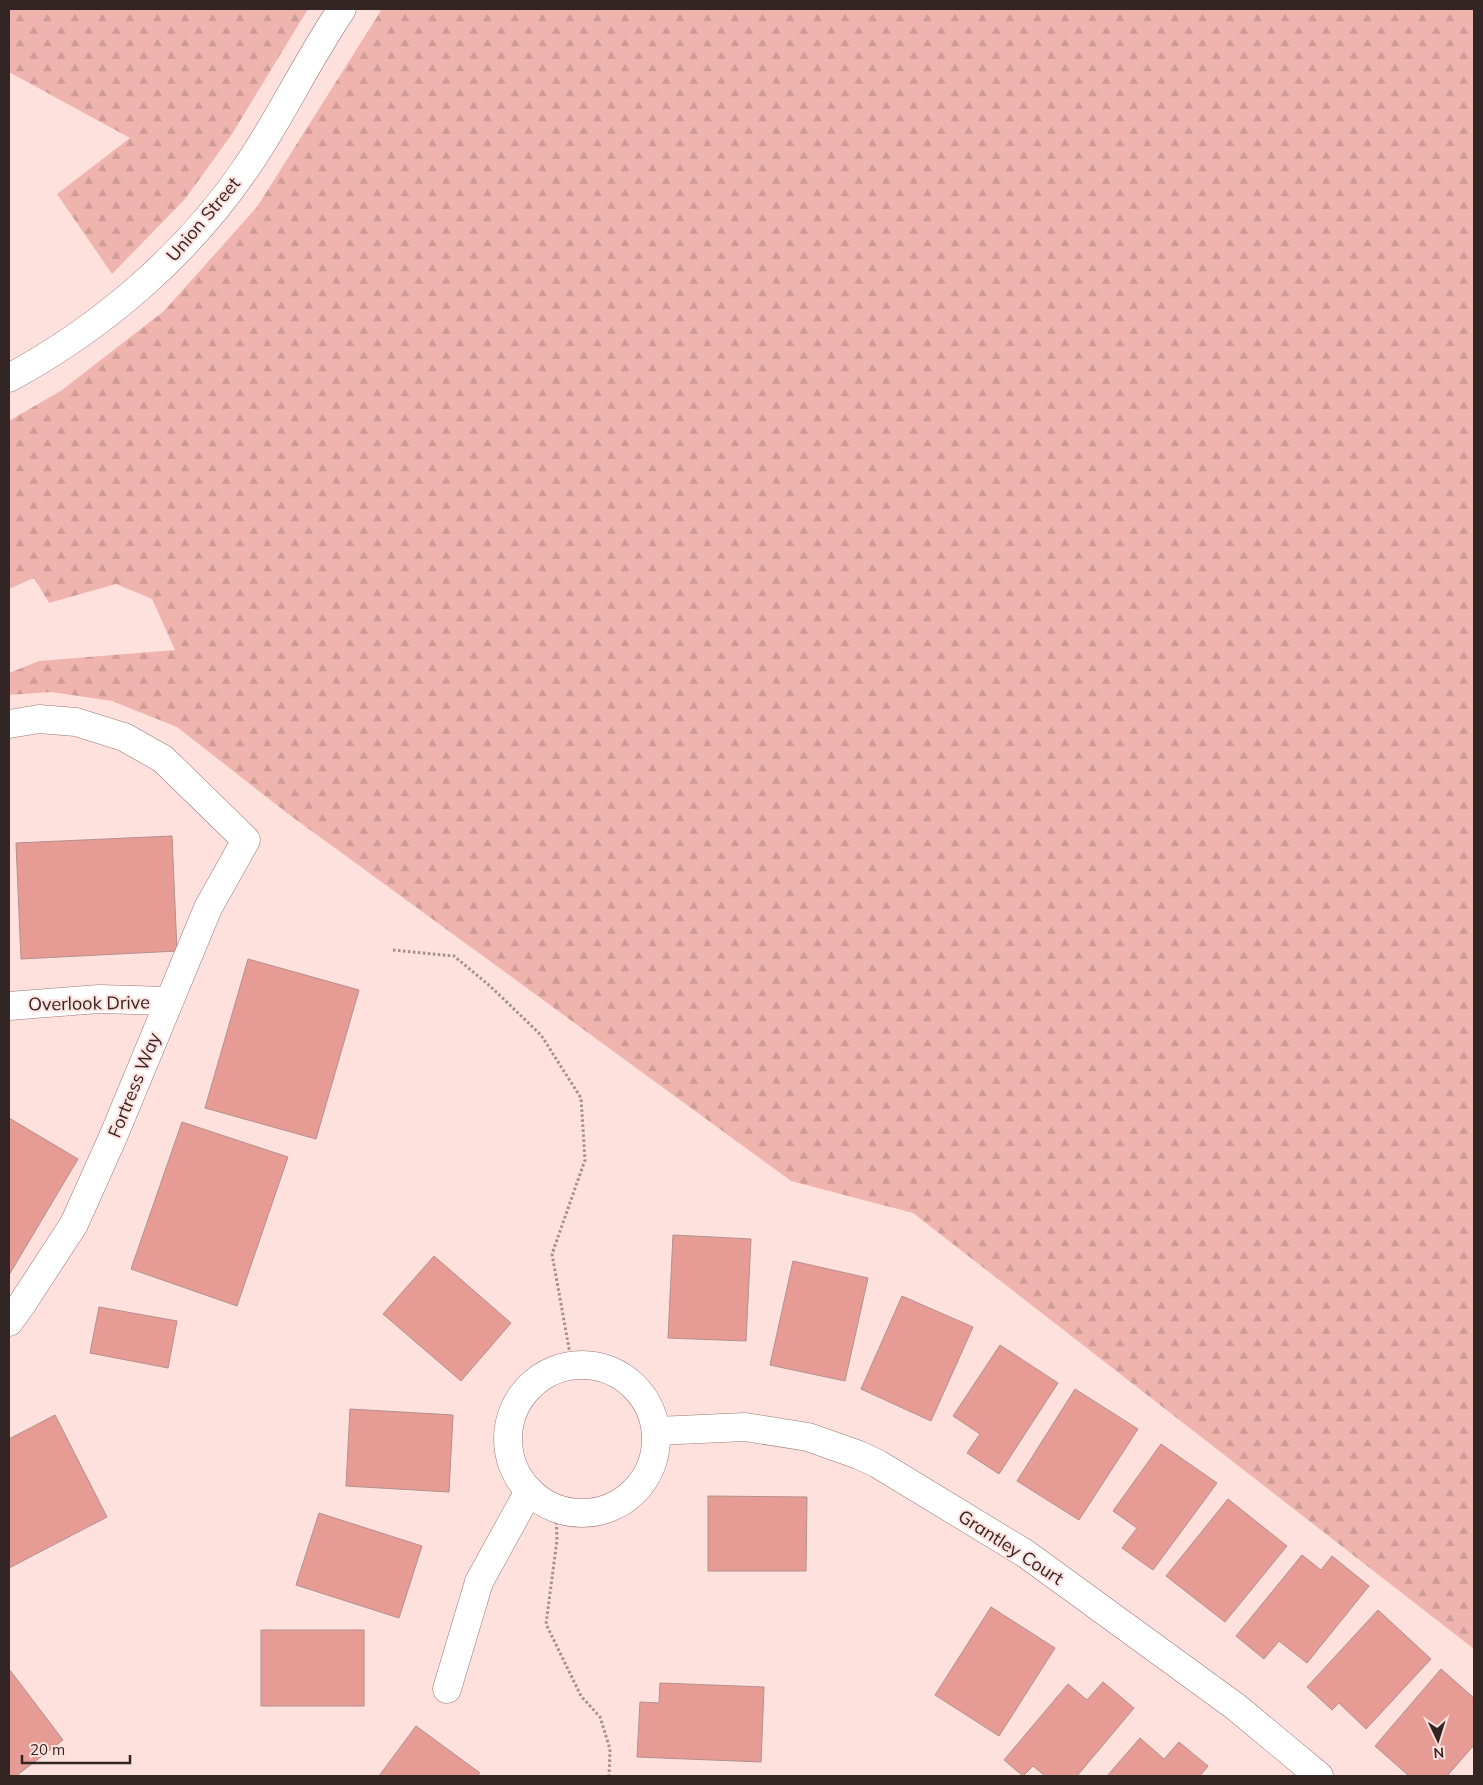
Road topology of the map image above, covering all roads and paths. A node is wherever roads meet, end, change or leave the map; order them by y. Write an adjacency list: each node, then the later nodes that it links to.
1 (342, 9): 2 (street, Union Street)
2 (9, 378)
3 (9, 724): 5 (street, Fortress Way)
4 (392, 950): 8 (path)
5 (169, 1001): 6 (street, Overlook Drive); 7 (street, Fortress Way)
6 (9, 1006)
7 (9, 1322)
8 (572, 1365): 9 (street); 10 (street)
9 (657, 1431): 11 (street); 14 (street, Grantley Court)
10 (529, 1492): 11 (street); 12 (street)
11 (556, 1509): 13 (path)
12 (446, 1689)
13 (609, 1776)
14 (1319, 1776)

